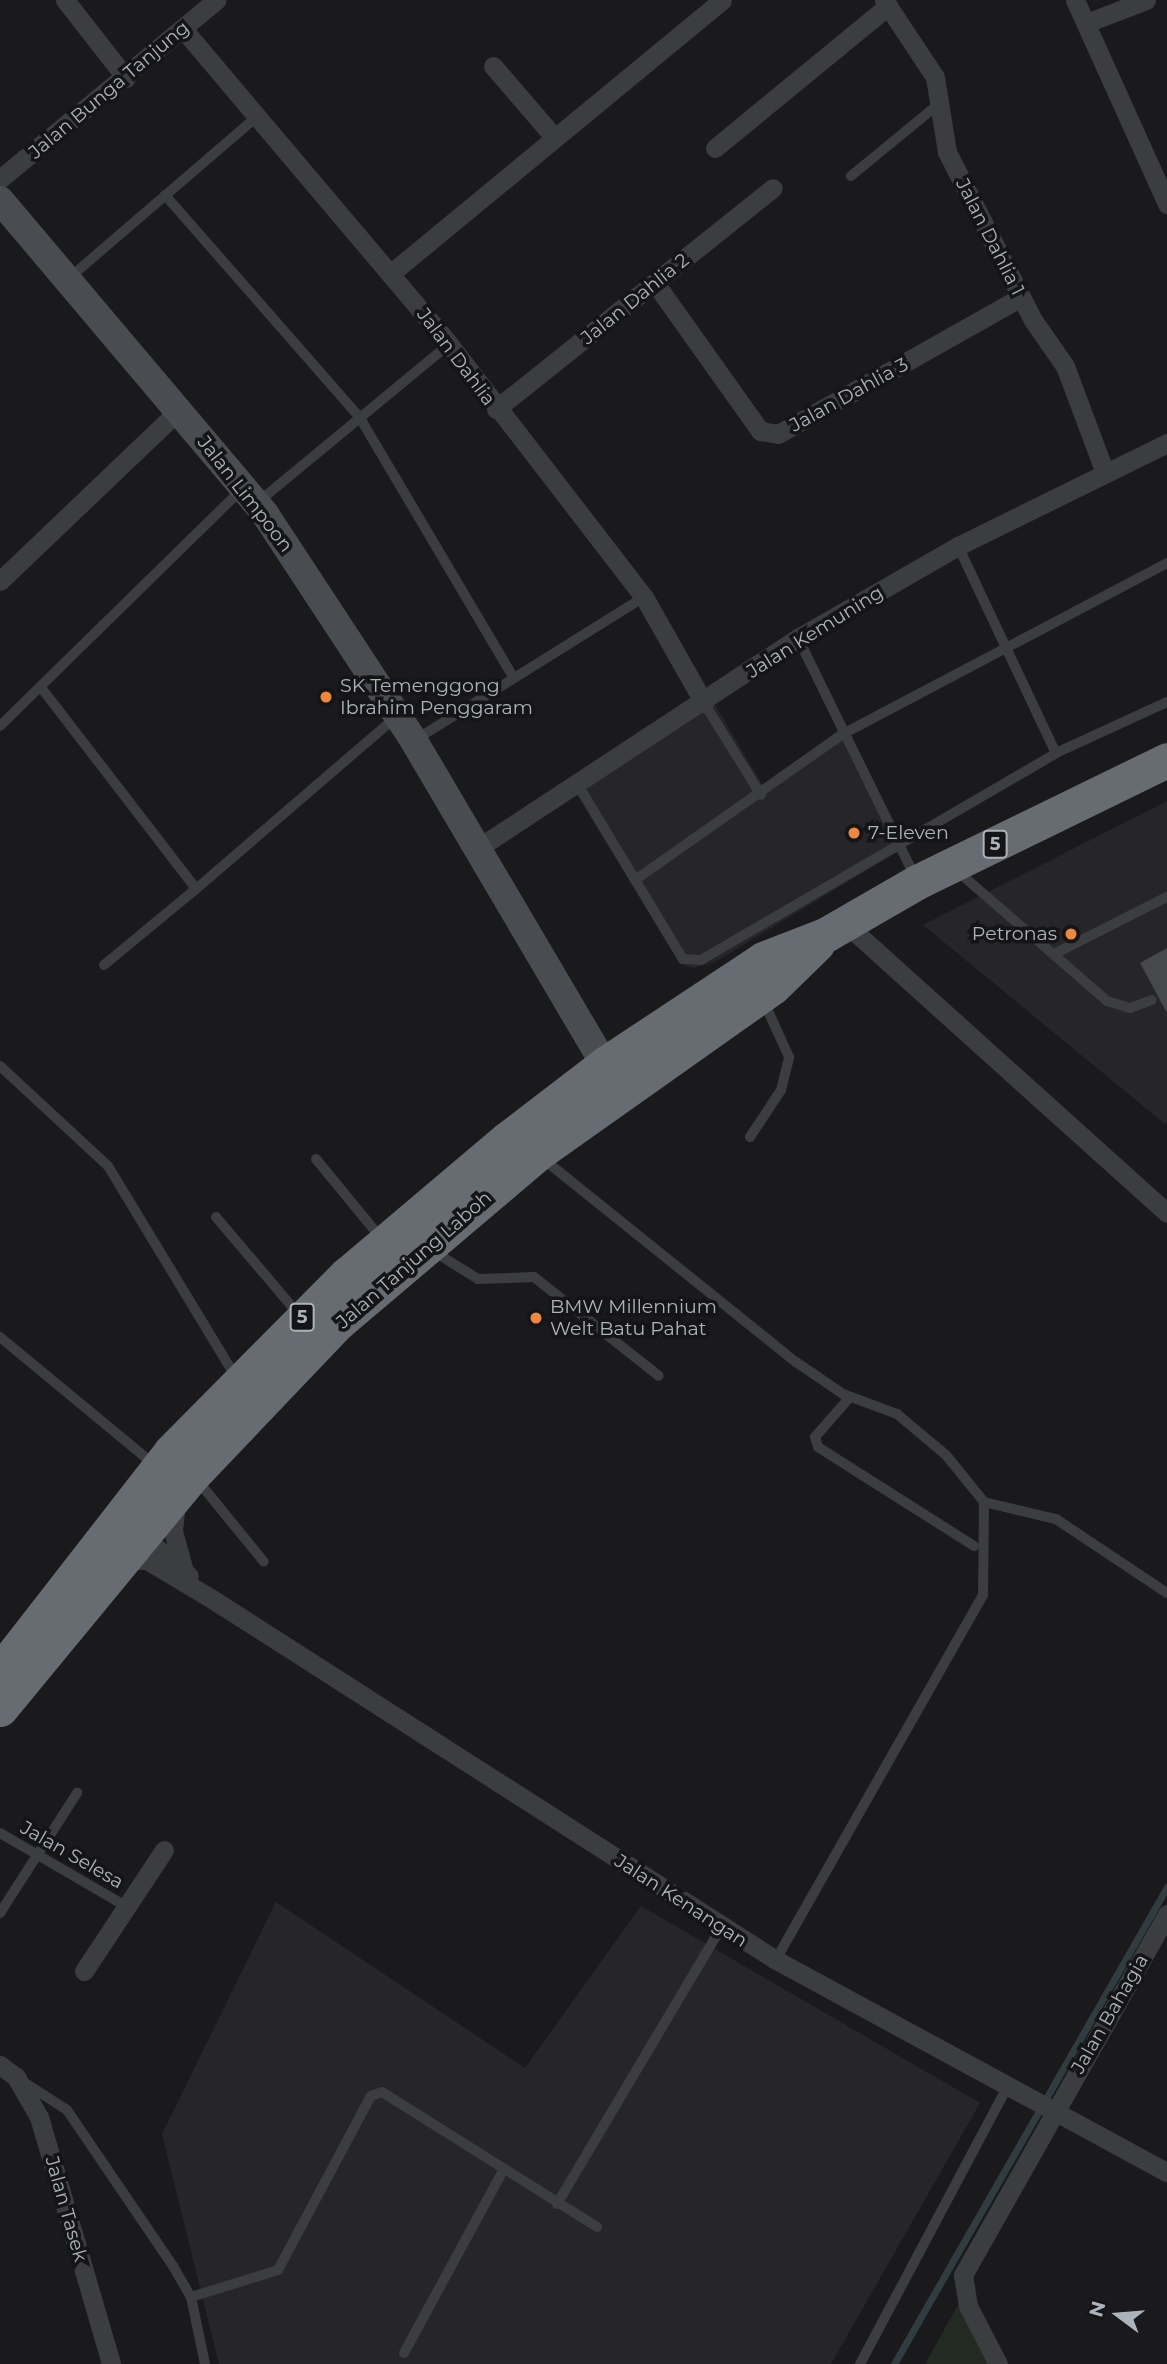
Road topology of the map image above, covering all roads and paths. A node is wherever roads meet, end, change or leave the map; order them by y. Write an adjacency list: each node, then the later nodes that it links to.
1 (65, 0): 10 (street)
2 (216, 0): 8 (street, Jalan Bunga Tanjung)
3 (722, 0): 13 (street)
4 (1075, 0): 7 (street)
5 (1146, 0): 7 (street)
6 (886, 3): 11 (street, Jalan Dahlia 1); 14 (street)
7 (1088, 22): 20 (street)
8 (183, 29): 10 (street, Jalan Bunga Tanjung); 12 (street, Jalan Dahlia)
9 (493, 66): 13 (street)
10 (126, 78): 16 (street, Jalan Bunga Tanjung)
11 (943, 102): 15 (lane); 24 (street, Jalan Dahlia 1)
12 (255, 118): 18 (lane); 21 (street, Jalan Dahlia)
13 (554, 137): 21 (street)
14 (715, 148)
15 (851, 176)
16 (0, 179)
17 (773, 188): 23 (street, Jalan Dahlia 2)
18 (166, 195): 22 (lane); 28 (lane)
19 (0, 200): 22 (street, Jalan Limpoon)
20 (1167, 204)
21 (390, 274): 25 (street, Jalan Dahlia)
22 (68, 279): 27 (street, Jalan Limpoon)
23 (655, 283): 24 (street, Jalan Dahlia 3); 26 (street, Jalan Dahlia 2)
24 (1021, 298): 30 (street, Jalan Dahlia 1)
25 (449, 344): 26 (street, Jalan Dahlia); 28 (lane)
26 (496, 409): 35 (street, Jalan Dahlia)
27 (178, 411): 31 (street, Jalan Limpoon); 34 (street)
28 (360, 418): 31 (lane); 38 (lane)
29 (1167, 443): 30 (street, Jalan Kemuning)
30 (1105, 473): 32 (street, Jalan Kemuning)
31 (250, 496): 39 (lane); 42 (street, Jalan Limpoon)
32 (958, 546): 36 (street, Jalan Kemuning); 37 (lane)
33 (1167, 564): 37 (lane)
34 (0, 581)
35 (644, 597): 38 (lane); 41 (street, Jalan Dahlia)
36 (798, 638): 41 (street, Jalan Kemuning); 44 (lane)
37 (1006, 644): 44 (lane); 46 (lane)
38 (514, 678): 45 (lane)
39 (43, 690): 43 (lane); 55 (lane)
40 (1167, 702): 46 (lane)
41 (704, 703): 48 (street, Jalan Kemuning); 49 (lane)
42 (397, 715): 45 (street, Jalan Limpoon); 55 (lane)
43 (0, 726)
44 (841, 735): 49 (lane); 50 (lane)
45 (414, 741): 51 (street, Jalan Limpoon)
46 (1056, 752): 50 (lane)
47 (1167, 760): 52 (highway, Jalan Tanjung Laboh / 5)
48 (578, 785): 51 (street, Jalan Kemuning); 53 (lane)
49 (761, 794): 53 (lane)
50 (899, 844): 53 (lane); 54 (lane)
51 (478, 848): 63 (street, Jalan Limpoon)
52 (951, 866): 54 (highway, Jalan Tanjung Laboh / 5); 58 (lane)
53 (635, 880)
54 (917, 882): 57 (highway, Jalan Tanjung Laboh / 5)
55 (196, 889): 59 (lane)
56 (1167, 897): 58 (lane)
57 (836, 929): 60 (highway, Jalan Tanjung Laboh / 5); 63 (highway, Jalan Tanjung Laboh / 5); 67 (street)
58 (1054, 954): 61 (lane)
59 (104, 965)
60 (761, 997): 63 (highway, Jalan Tanjung Laboh / 5); 64 (lane)
61 (1152, 1000)
62 (0, 1066): 74 (lane)
63 (613, 1078): 65 (highway, Jalan Tanjung Laboh / 5); 69 (highway, Jalan Tanjung Laboh / 5)
64 (750, 1137)
65 (537, 1154): 70 (highway, Jalan Tanjung Laboh / 5); 75 (lane)
66 (317, 1159): 69 (lane)
67 (1167, 1213)
68 (216, 1217): 71 (lane)
69 (384, 1241): 71 (highway, Jalan Tanjung Laboh / 5)
70 (428, 1246): 73 (lane); 76 (highway, Jalan Tanjung Laboh / 5)
71 (301, 1318): 74 (highway, Jalan Tanjung Laboh / 5)
72 (0, 1338): 76 (lane)
73 (659, 1376)
74 (239, 1382): 76 (highway, Jalan Tanjung Laboh / 5)
75 (850, 1397): 77 (lane); 79 (lane)
76 (177, 1477): 78 (highway, Jalan Tanjung Laboh / 5); 80 (lane); 81 (street, Jalan Kenangan)
77 (984, 1502): 82 (lane); 94 (lane)
78 (127, 1537): 81 (street, Jalan Kenangan); 83 (street, Jalan Kenangan); 84 (highway, Jalan Tanjung Laboh / 5); 85 (highway, Jalan Tanjung Laboh / 5)
79 (974, 1546)
80 (264, 1562)
81 (185, 1572): 83 (street, Jalan Kenangan)
82 (1167, 1593)
83 (212, 1599): 93 (street, Jalan Kenangan)
84 (0, 1671)
85 (0, 1709)
86 (77, 1793): 89 (lane)
87 (0, 1833): 89 (lane, Jalan Selesa)
88 (164, 1850): 90 (street)
89 (36, 1854): 90 (lane, Jalan Selesa); 91 (lane)
90 (127, 1907): 95 (street)
91 (0, 1913)
92 (1167, 1914): 98 (street, Jalan Bahagia)
93 (721, 1928): 94 (street, Jalan Kenangan); 101 (lane)
94 (776, 1960): 97 (street, Jalan Kenangan)
95 (84, 1971)
96 (8, 2071): 103 (lane); 105 (street, Jalan Tasek)
97 (1015, 2092): 98 (street, Jalan Kenangan); 107 (lane)
98 (1048, 2110): 100 (street, Jalan Kenangan); 108 (street, Jalan Bahagia)
99 (503, 2171): 101 (lane); 103 (lane); 104 (lane)
100 (1167, 2172)
101 (557, 2204): 102 (lane)
102 (597, 2227)
103 (191, 2297): 106 (lane)
104 (404, 2354)
105 (111, 2364)
106 (205, 2364)
107 (860, 2364)
108 (998, 2364)

